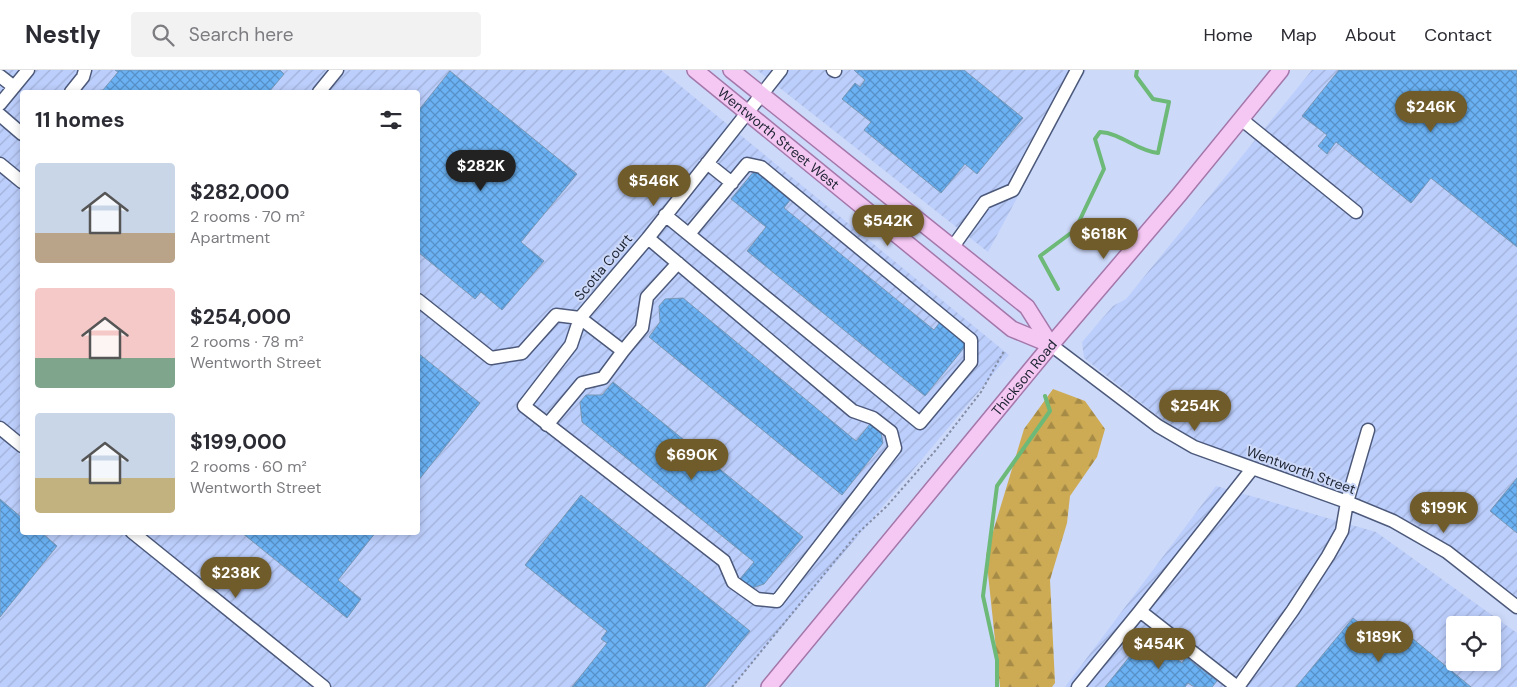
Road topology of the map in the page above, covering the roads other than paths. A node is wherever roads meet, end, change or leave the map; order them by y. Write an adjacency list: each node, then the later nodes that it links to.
1 (28, 70): 10 (street)
2 (85, 70): 11 (street)
3 (337, 70): 12 (street)
4 (695, 70): 15 (main road, Wentworth Street West)
5 (732, 70): 13 (main road, Wentworth Street West)
6 (781, 70): 13 (street, Scotia Court)
7 (1077, 70): 27 (street)
8 (1281, 70): 17 (main road, Thickson Road)
9 (0, 76): 10 (street)
10 (14, 87): 14 (street)
11 (73, 90)
12 (321, 90)
13 (762, 95): 15 (street, Scotia Court); 27 (main road, Wentworth Street West)
14 (0, 104)
15 (748, 113): 19 (street, Scotia Court); 31 (main road, Wentworth Street West)
16 (0, 115): 18 (street)
17 (1241, 119): 23 (street); 31 (main road, Thickson Road)
18 (20, 132)
19 (707, 162): 22 (street); 24 (street, Scotia Court)
20 (0, 164): 21 (street)
21 (20, 180)
22 (732, 183): 25 (street); 25 (street)
23 (1356, 212)
24 (665, 215): 25 (street); 26 (street, Scotia Court)
25 (689, 234)
26 (648, 238): 28 (street); 30 (street, Scotia Court)
27 (952, 248): 31 (main road, Wentworth Street West)
28 (678, 262): 32 (street); 33 (street)
29 (420, 302): 30 (street)
30 (580, 318): 32 (street); 33 (street)
31 (1051, 345): 37 (street, Wentworth Street); 43 (main road, Thickson Road)
32 (623, 352): 33 (street)
33 (547, 425)
34 (0, 428): 36 (street)
35 (1368, 430): 38 (street)
36 (20, 444)
37 (1252, 469): 38 (street, Wentworth Street); 41 (street)
38 (1347, 502): 40 (street, Wentworth Street); 45 (street)
39 (136, 535): 42 (street)
40 (1517, 607)
41 (1140, 611): 44 (street); 45 (street)
42 (324, 687)
43 (769, 687)
44 (1078, 687)
45 (1238, 687)

